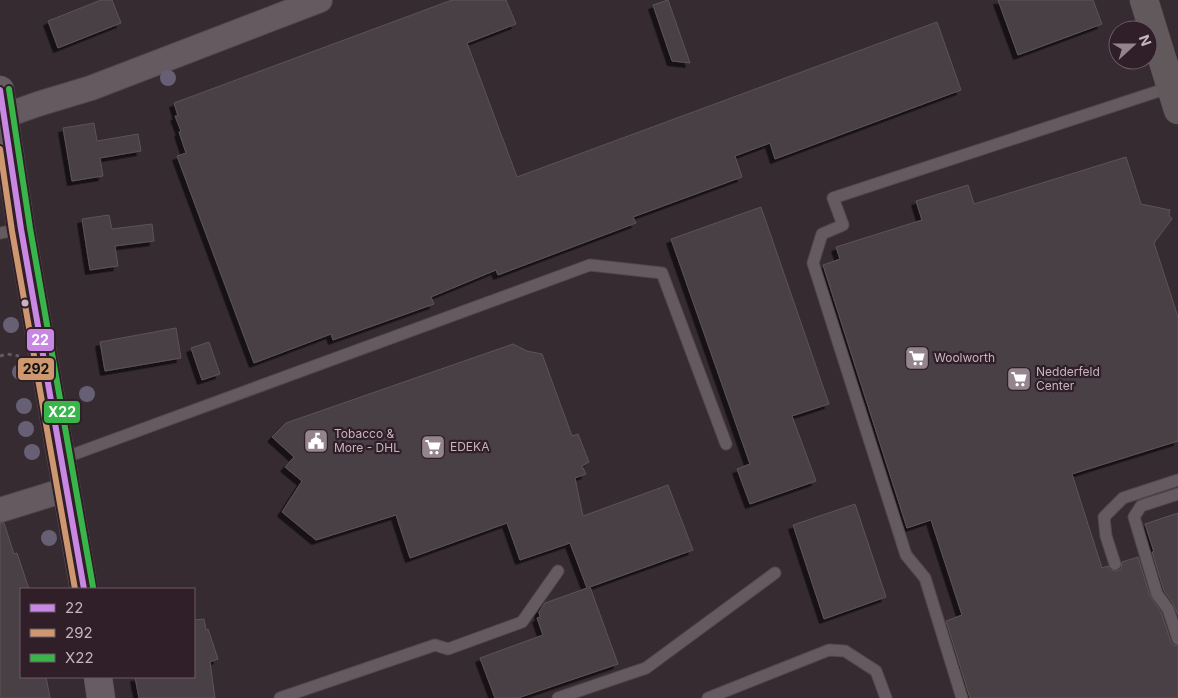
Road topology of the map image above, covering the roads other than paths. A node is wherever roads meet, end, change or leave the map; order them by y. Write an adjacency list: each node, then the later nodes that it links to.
1 (320, 0): 4 (street)
2 (1144, 0): 3 (main road)
3 (1174, 98): 23 (lane)
4 (2, 103): 5 (main road)
5 (10, 231): 7 (main road)
6 (726, 444): 7 (lane)
7 (61, 459): 9 (main road)
8 (1178, 480): 12 (lane)
9 (66, 490): 11 (street); 15 (main road)
10 (1178, 494): 16 (lane)
11 (0, 510)
12 (1115, 564)
13 (558, 571): 19 (lane)
14 (775, 573): 20 (lane)
15 (84, 588)
16 (1178, 639)
17 (98, 678): 18 (main road)
18 (101, 698)
19 (280, 698)
20 (558, 698)
21 (708, 698): 22 (lane)
22 (886, 698)
23 (962, 698)

